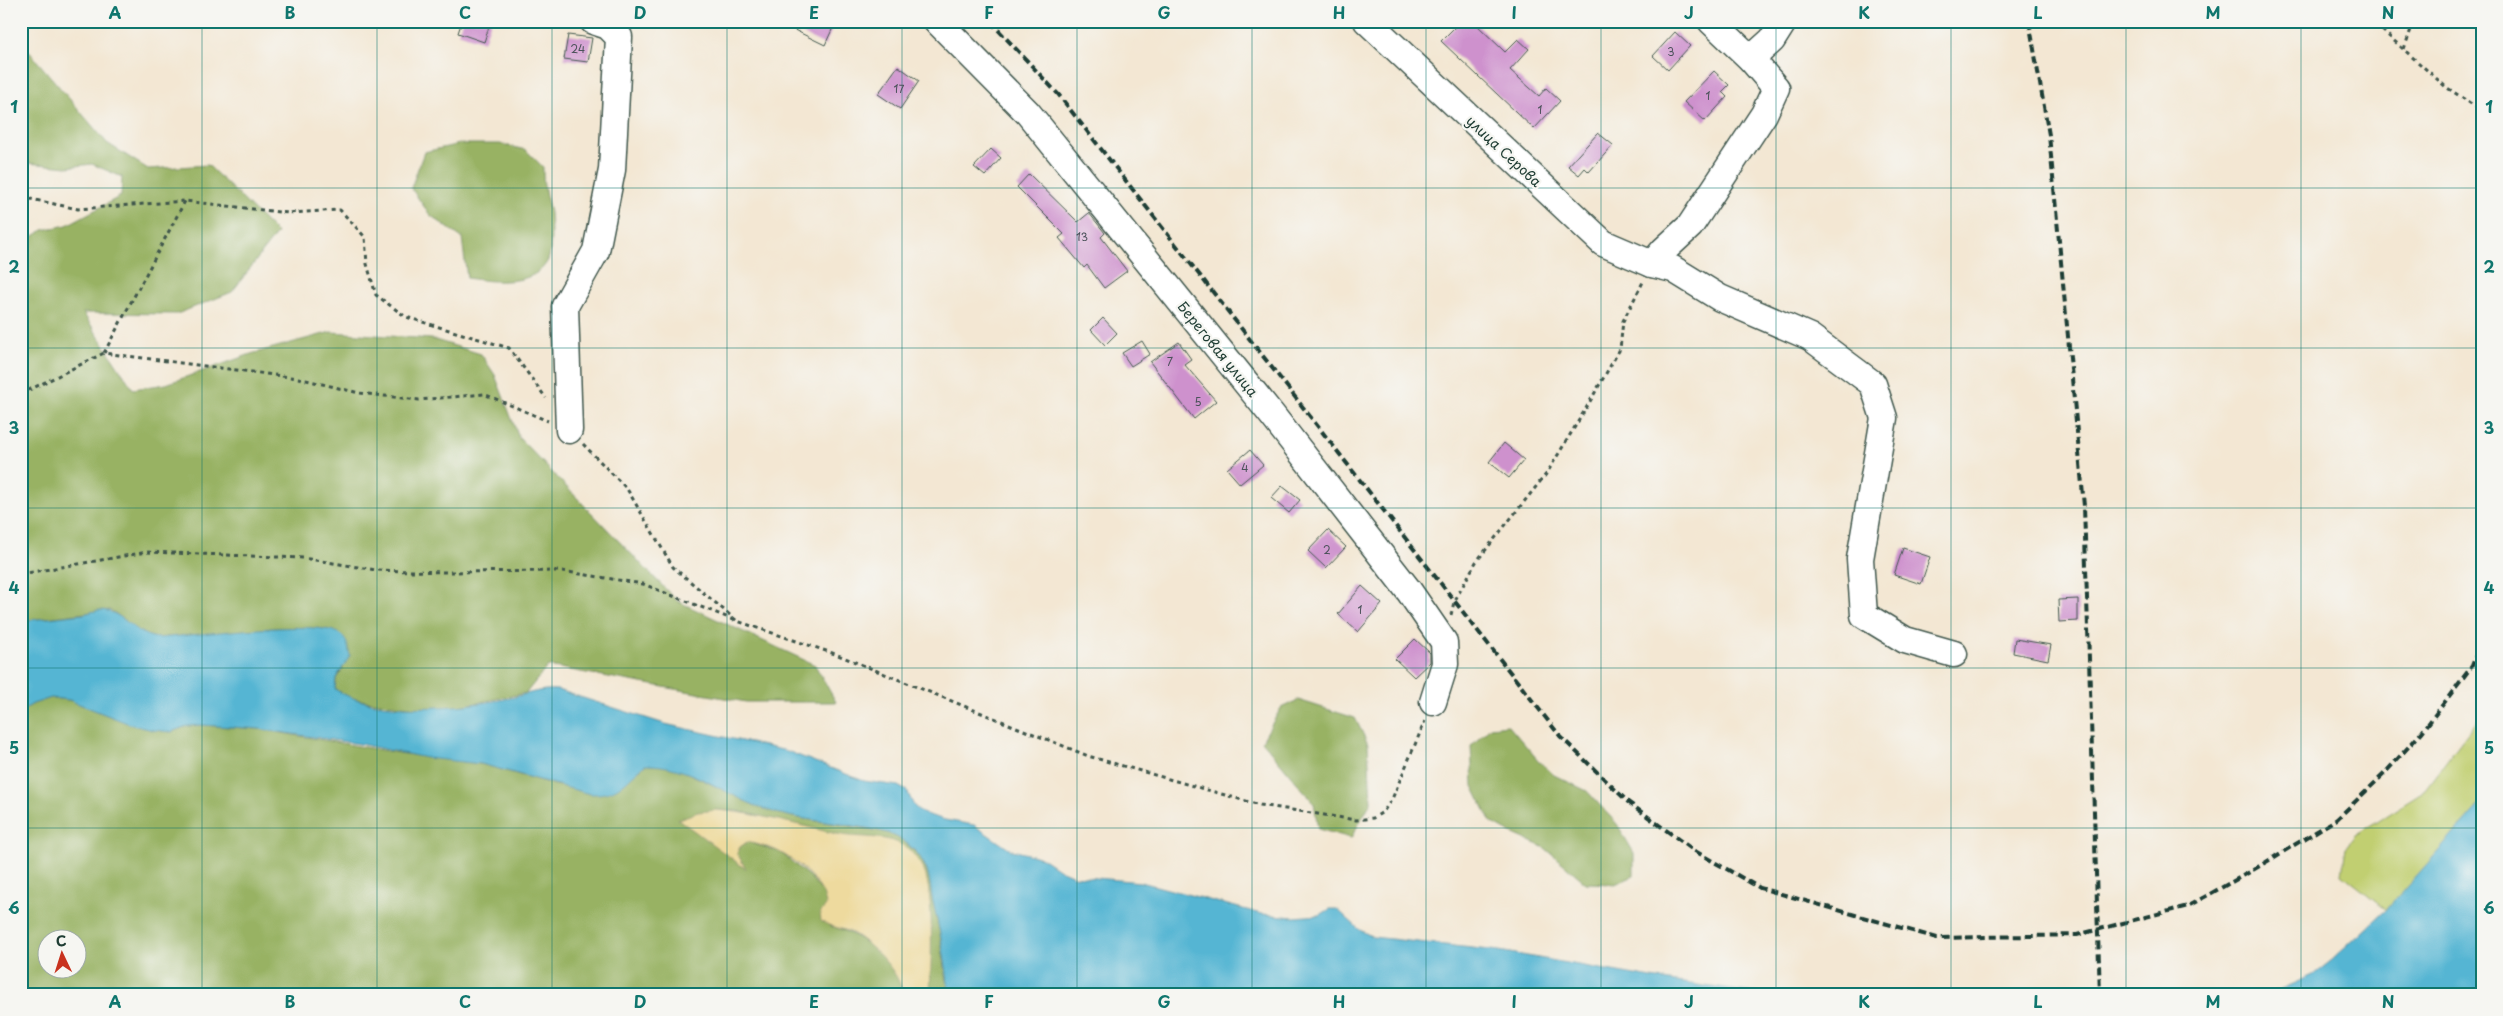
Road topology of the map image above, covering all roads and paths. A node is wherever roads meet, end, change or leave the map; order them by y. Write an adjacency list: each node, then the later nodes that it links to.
1 (593, 21): 17 (street)
2 (937, 21): 20 (street, Береговая улица)
3 (1367, 21): 13 (street, улица Серова)
4 (1711, 21): 9 (street)
5 (1784, 21): 9 (street)
6 (2369, 21): 8 (path)
7 (2414, 21): 8 (path)
8 (2404, 49): 10 (path)
9 (1751, 59): 13 (street)
10 (2482, 111)
11 (21, 197): 12 (path)
12 (185, 201): 14 (path); 16 (path)
13 (1652, 264): 20 (path); 21 (street, улица Серова)
14 (104, 353): 15 (path); 17 (path)
15 (21, 394)
16 (548, 400)
17 (570, 430): 19 (path)
18 (21, 574): 19 (path)
19 (737, 621): 22 (path)
20 (1444, 642): 22 (street)
21 (1954, 654)
22 (1433, 702)

